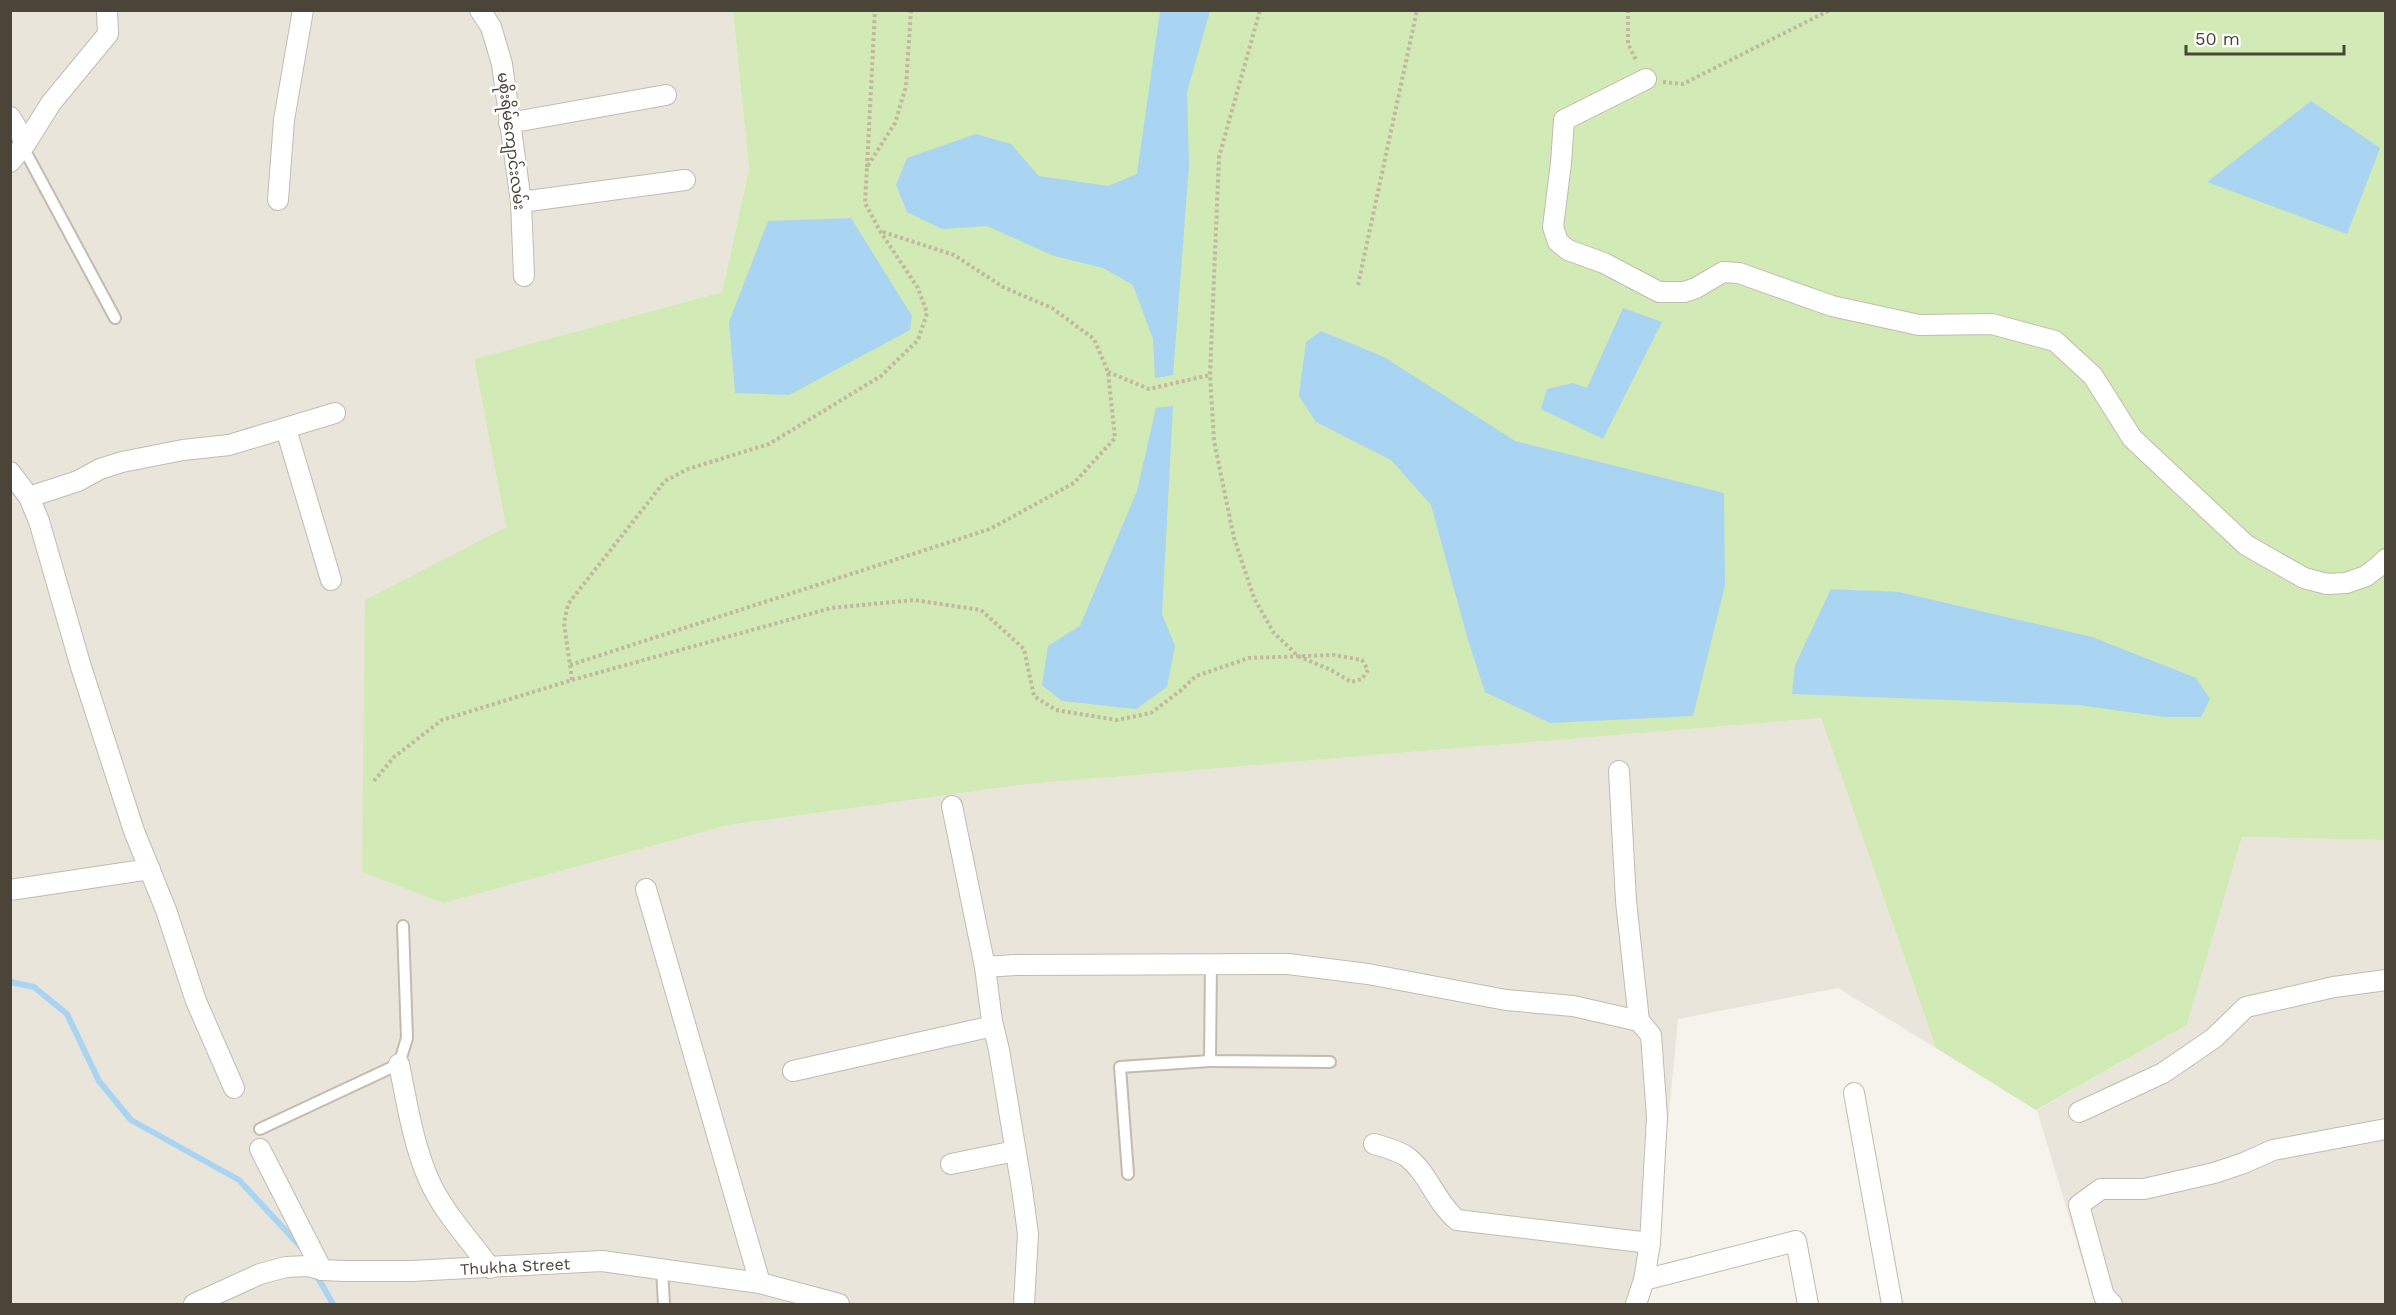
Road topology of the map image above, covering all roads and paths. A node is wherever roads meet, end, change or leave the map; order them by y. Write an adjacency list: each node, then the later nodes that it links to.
1 (107, 10): 14 (street)
2 (303, 10): 17 (street)
3 (480, 10): 13 (street, မစိုးရိမ်ကျောင်းလမ်း)
4 (875, 10): 15 (path)
5 (910, 10): 15 (path)
6 (1260, 10): 24 (path)
7 (1417, 10): 21 (path)
8 (1628, 10): 10 (path)
9 (1830, 10): 10 (path)
10 (1646, 79): 29 (street)
11 (666, 95): 13 (street)
12 (10, 117): 14 (street)
13 (509, 123): 18 (street, မစိုးရိမ်ကျောင်းလမ်း)
14 (20, 151): 22 (lane)
15 (867, 167): 19 (path)
16 (685, 180): 18 (street)
17 (278, 200)
18 (520, 202): 20 (street, မစိုးရိမ်ကျောင်းလမ်း)
19 (880, 231): 23 (path); 32 (path)
20 (524, 276)
21 (1358, 285)
22 (115, 318)
23 (1108, 372): 24 (path); 32 (path)
24 (1210, 375): 31 (path)
25 (335, 413): 26 (street)
26 (286, 429): 28 (street); 30 (street)
27 (10, 472): 28 (street)
28 (29, 496): 37 (street)
29 (2385, 559)
30 (331, 580)
31 (1298, 656): 31 (path); 33 (path)
32 (570, 666): 33 (path)
33 (572, 680): 35 (path)
34 (1619, 771): 44 (street)
35 (374, 781)
36 (952, 806): 42 (street)
37 (150, 869): 39 (street); 50 (street)
38 (646, 889): 65 (street)
39 (10, 890)
40 (403, 926): 48 (lane)
41 (1211, 963): 42 (street); 44 (street); 46 (lane)
42 (985, 967): 45 (street)
43 (2385, 980): 52 (street)
44 (1639, 1021): 60 (street)
45 (993, 1026): 49 (street); 57 (street)
46 (1210, 1060): 47 (lane); 59 (lane)
47 (1330, 1062)
48 (399, 1064): 53 (lane); 61 (street)
49 (793, 1071)
50 (234, 1088)
51 (1854, 1093): 72 (street)
52 (2079, 1112)
53 (260, 1129)
54 (2385, 1129): 73 (street)
55 (1374, 1144): 60 (street)
56 (260, 1149): 63 (street)
57 (1015, 1151): 58 (street); 69 (street)
58 (951, 1164)
59 (1128, 1174)
60 (1650, 1243): 64 (street)
61 (490, 1268): 62 (street, Thukha Street); 63 (street, Thukha Street)
62 (662, 1269): 65 (street, Thukha Street); 68 (lane)
63 (322, 1270): 67 (street, Thukha Street)
64 (1644, 1280): 70 (street); 71 (street)
65 (760, 1283): 66 (street, Thukha Street)
66 (827, 1303)
67 (194, 1305)
68 (664, 1305)
69 (1024, 1305)
70 (1636, 1305)
71 (1808, 1305)
72 (1892, 1305)
73 (2112, 1305)

